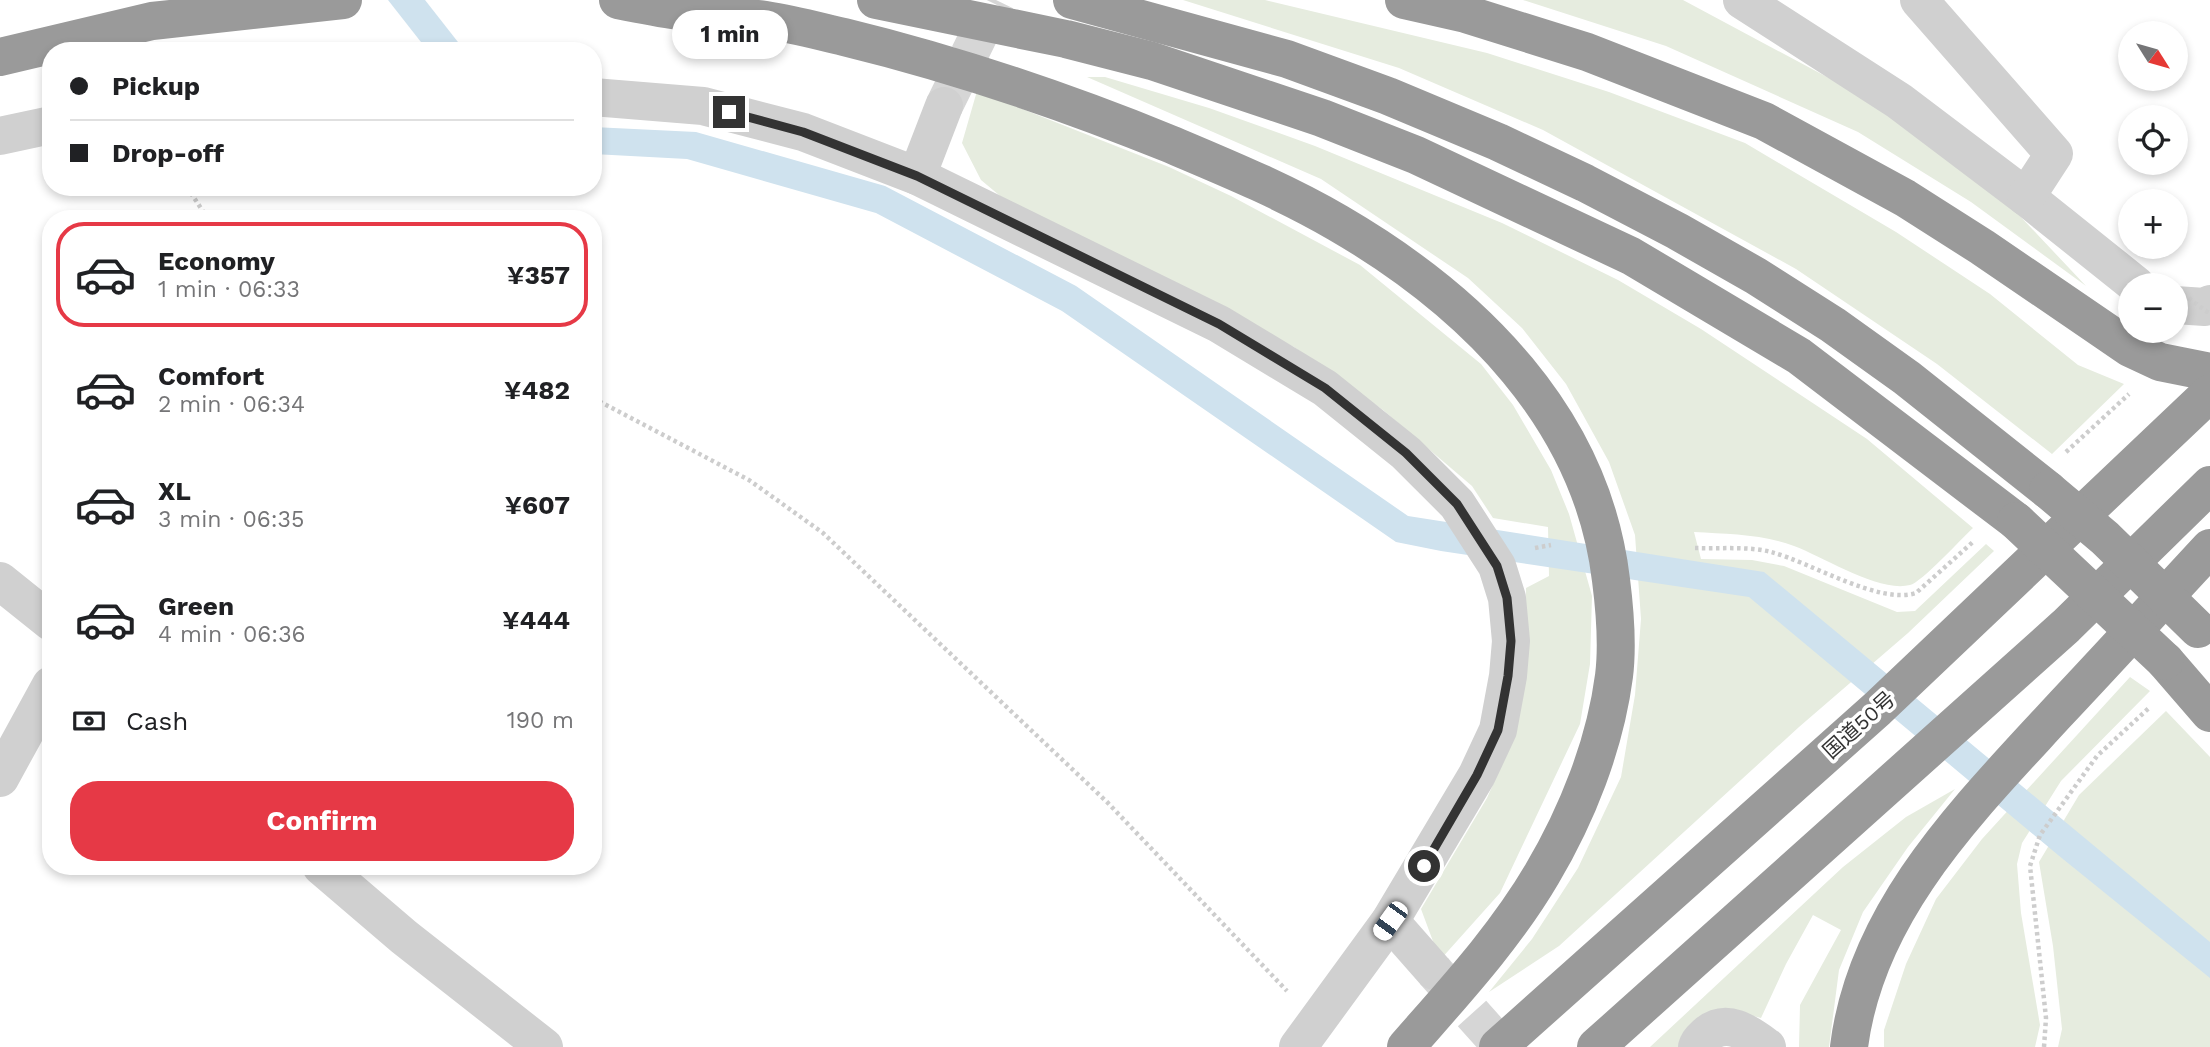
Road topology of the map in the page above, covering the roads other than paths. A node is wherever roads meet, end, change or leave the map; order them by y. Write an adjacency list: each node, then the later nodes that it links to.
1 (343, 0): 8 (highway)
2 (618, 0): 33 (highway)
3 (876, 0): 26 (highway, bridge)
4 (1072, 0): 24 (highway, bridge)
5 (1404, 0): 18 (highway)
6 (1742, 0): 16 (street)
7 (1919, 0): 16 (street)
8 (63, 42)
9 (42, 47): 10 (highway)
10 (0, 57)
11 (602, 98): 15 (street)
12 (944, 106): 15 (street)
13 (42, 127): 14 (street)
14 (0, 136)
15 (917, 176): 29 (street)
16 (2026, 197): 17 (street)
17 (2121, 273)
18 (2210, 372)
19 (2210, 393): 34 (highway, 国道50号)
20 (2210, 485): 35 (highway)
21 (2210, 548): 38 (highway)
22 (0, 581): 23 (street)
23 (42, 615)
24 (2204, 636)
25 (42, 701): 27 (street)
26 (2210, 713)
27 (0, 778)
28 (332, 875): 32 (street)
29 (1390, 921): 30 (street); 31 (street)
30 (1434, 971)
31 (1308, 1035)
32 (544, 1047)
33 (1406, 1047)
34 (1498, 1047)
35 (1595, 1047)
36 (1697, 1047): 37 (street)
37 (1766, 1047)
38 (1849, 1047)

